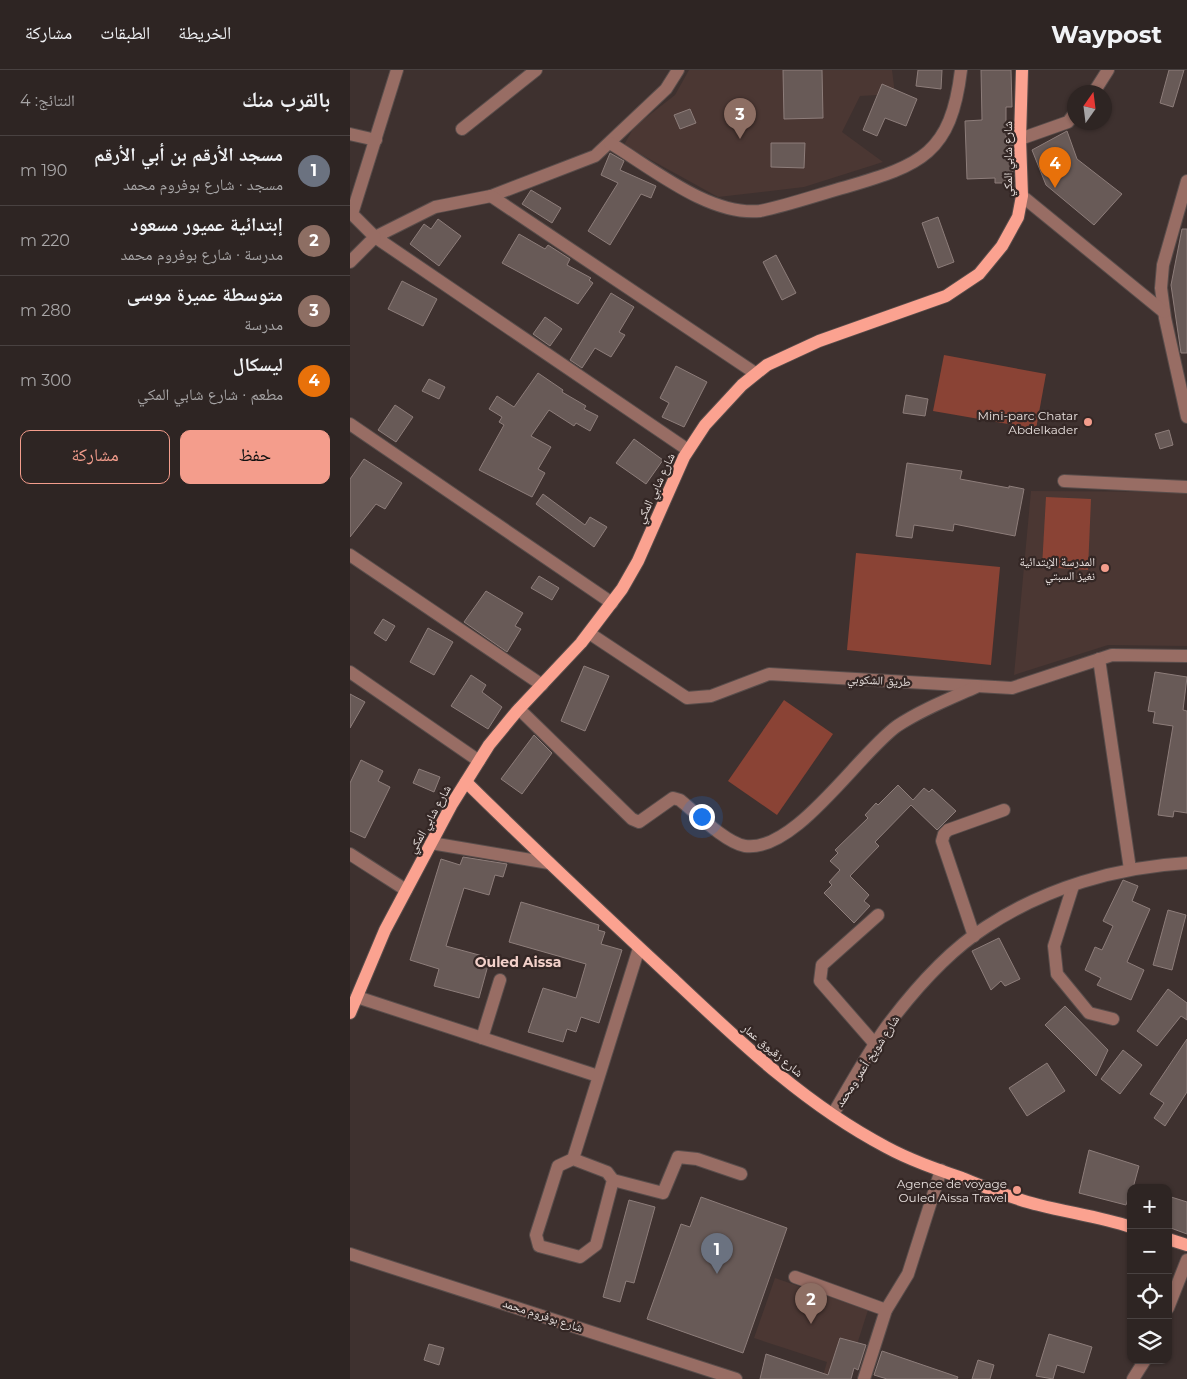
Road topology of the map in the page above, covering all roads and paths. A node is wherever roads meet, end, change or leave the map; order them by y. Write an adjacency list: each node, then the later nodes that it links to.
1 (396, 70): 12 (street)
2 (536, 70): 9 (street)
3 (678, 70): 13 (street)
4 (961, 70): 13 (street)
5 (1022, 70): 11 (main road, شارع شابي المكي)
6 (1108, 70): 7 (street)
7 (1098, 85)
8 (1067, 122): 11 (street)
9 (462, 128)
10 (351, 133): 12 (street)
11 (1020, 139): 16 (main road, شارع شابي المكي)
12 (376, 140): 17 (street)
13 (610, 143): 15 (street)
14 (1187, 181): 20 (street)
15 (491, 196): 18 (street); 21 (street)
16 (1022, 196): 20 (street); 21 (main road, شارع شابي المكي)
17 (351, 213): 18 (street)
18 (375, 237): 19 (street); 24 (street)
19 (350, 262)
20 (1164, 312): 22 (street)
21 (755, 374): 24 (main road, شارع شابي المكي)
22 (1187, 417)
23 (352, 430): 28 (street)
24 (688, 450): 28 (main road, شارع شابي المكي)
25 (1064, 481): 26 (street)
26 (1187, 488)
27 (350, 555): 33 (street)
28 (612, 603): 29 (main road, شارع شابي المكي)
29 (590, 633): 33 (main road, شارع شابي المكي); 34 (street, طريق الشكوبي)
30 (1187, 656): 31 (street, طريق الشكوبي)
31 (1099, 659): 34 (street, طريق الشكوبي); 43 (street)
32 (350, 672): 36 (street)
33 (542, 685): 35 (main road, شارع شابي المكي)
34 (978, 686): 35 (street)
35 (519, 709): 36 (main road, شارع شابي المكي)
36 (479, 761): 37 (main road, شارع شابي المكي)
37 (466, 782): 39 (main road, شارع شابي المكي); 42 (main road, شارع زقيوق عمار)
38 (1004, 810): 47 (street)
39 (431, 844): 42 (street); 45 (main road, شارع شابي المكي)
40 (350, 854): 45 (street)
41 (1187, 862): 43 (street, شارع شويخ أعمر ومحمد)
42 (548, 863): 48 (main road, شارع زقيوق عمار)
43 (1130, 869): 44 (street, شارع شويخ أعمر ومحمد)
44 (1074, 886): 47 (street, شارع شويخ أعمر ومحمد); 52 (street)
45 (406, 890): 50 (main road, شارع شابي المكي)
46 (878, 915): 54 (street)
47 (974, 936): 54 (street, شارع شويخ أعمر ومحمد)
48 (639, 948): 55 (street); 56 (main road, شارع زقيوق عمار)
49 (500, 980): 53 (street)
50 (357, 997): 51 (main road, شارع شابي المكي); 53 (street)
51 (350, 1014)
52 (1113, 1018)
53 (482, 1038): 55 (street)
54 (875, 1044): 56 (street, شارع شويخ أعمر ومحمد)
55 (598, 1076): 57 (street)
56 (833, 1114): 58 (main road, شارع زقيوق عمار)
57 (572, 1159): 60 (street); 60 (street)
58 (941, 1170): 61 (main road, شارع زقيوق عمار); 68 (street)
59 (741, 1174): 60 (street)
60 (613, 1180)
61 (1127, 1226)
62 (1172, 1240): 63 (main road)
63 (1187, 1245)
64 (350, 1254): 70 (street, شارع بوفروم محمد)
65 (1187, 1260): 67 (street)
66 (794, 1277): 68 (street)
67 (1172, 1298)
68 (886, 1310): 71 (street)
69 (1142, 1364): 72 (street)
70 (736, 1379)
71 (864, 1379)
72 (1132, 1379)

